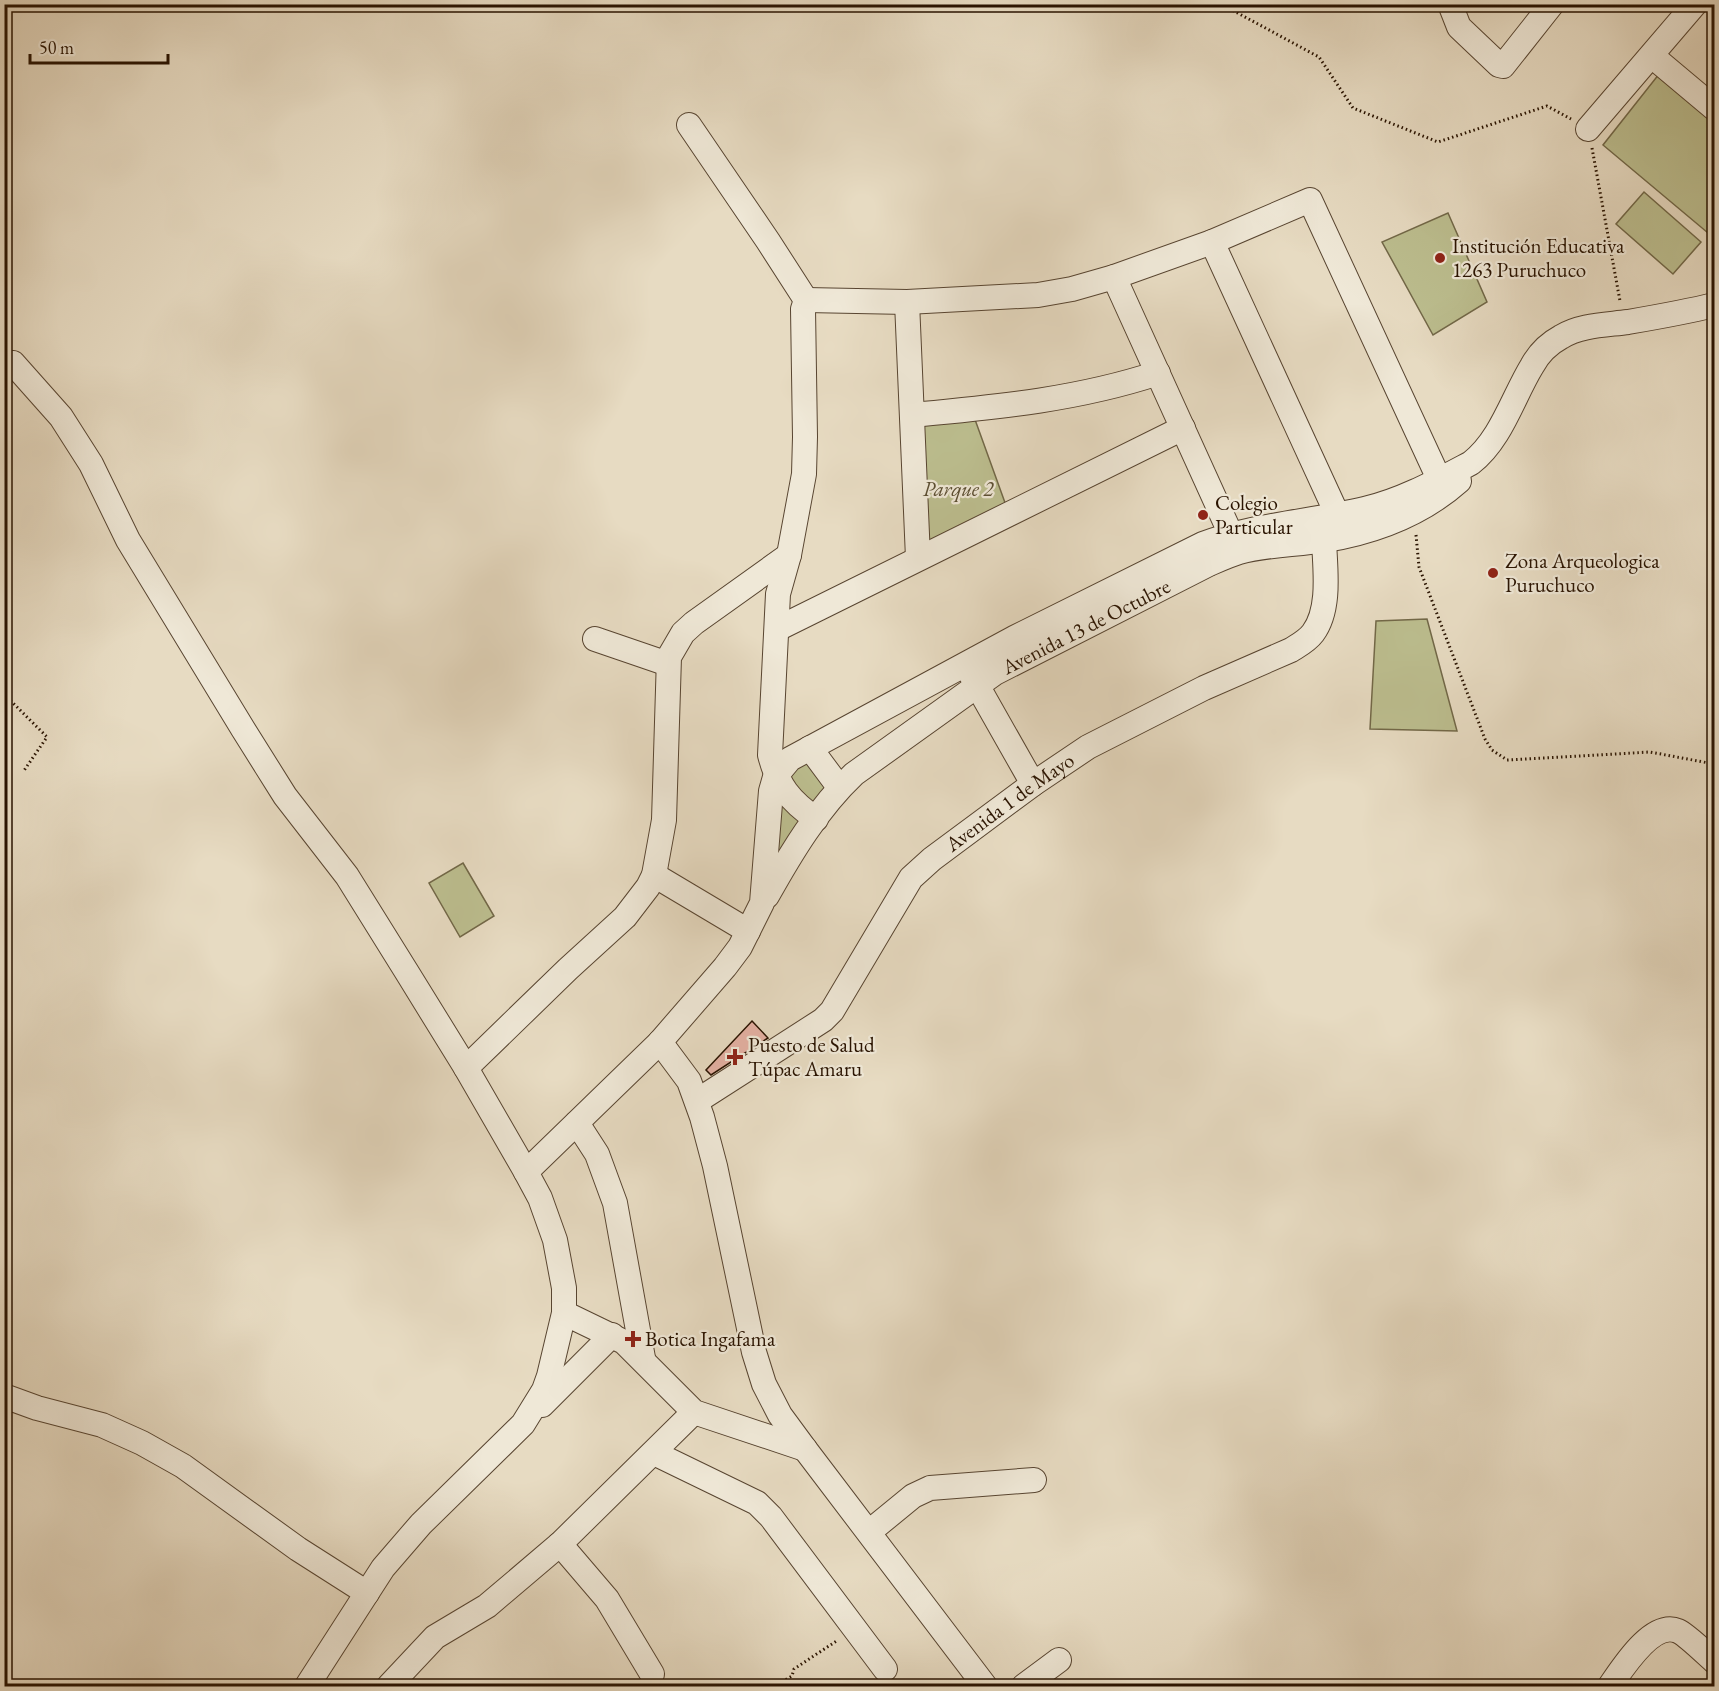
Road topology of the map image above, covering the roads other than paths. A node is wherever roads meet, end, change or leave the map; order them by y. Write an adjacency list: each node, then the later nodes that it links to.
1 (1450, 4): 2 (street)
2 (1552, 4)
3 (1695, 4): 4 (street)
4 (1652, 56): 5 (street); 7 (street)
5 (1714, 108)
6 (689, 125): 10 (street)
7 (1588, 129)
8 (1212, 242): 9 (street); 18 (street); 19 (street)
9 (1114, 277): 11 (street); 14 (street)
10 (806, 300): 11 (street); 22 (street)
11 (907, 302): 15 (street)
12 (1714, 305): 17 (street, Avenida 13 de Octubre)
13 (13, 363): 38 (street)
14 (1158, 373): 15 (street); 16 (street)
15 (912, 415): 23 (street)
16 (1183, 429): 21 (street); 23 (street)
17 (1478, 458): 18 (street); 20 (street, Avenida 13 de Octubre)
18 (1439, 479): 19 (street)
19 (1337, 514): 21 (street)
20 (1324, 541): 21 (street, Avenida 13 de Octubre); 31 (street, Avenida 1 de Mayo)
21 (1235, 543): 27 (street); 28 (street, Avenida 13 de Octubre)
22 (789, 555): 24 (street); 26 (street)
23 (918, 558): 24 (street)
24 (777, 628): 30 (street)
25 (595, 639): 26 (street)
26 (668, 663): 34 (street)
27 (964, 664): 28 (street); 29 (street)
28 (976, 685): 31 (street); 32 (street, Avenida 13 de Octubre)
29 (810, 748): 30 (street); 32 (street)
30 (775, 777): 33 (street); 35 (street)
31 (1033, 784): 39 (street, Avenida 1 de Mayo)
32 (839, 788): 33 (street, Avenida 13 de Octubre)
33 (816, 819): 35 (street, Avenida 13 de Octubre)
34 (654, 874): 36 (street); 38 (street)
35 (762, 903): 36 (street, Avenida 13 de Octubre)
36 (748, 931): 37 (street, Avenida 13 de Octubre)
37 (660, 1042): 39 (street); 40 (street, Avenida 13 de Octubre)
38 (466, 1068): 41 (street)
39 (697, 1101): 48 (street)
40 (577, 1122): 41 (street, Avenida 13 de Octubre); 44 (street)
41 (526, 1173): 42 (street)
42 (564, 1313): 43 (street); 47 (street)
43 (612, 1335): 44 (street); 47 (street)
44 (643, 1358): 46 (street)
45 (4, 1396): 53 (street)
46 (694, 1412): 48 (street); 49 (street)
47 (523, 1424): 53 (street)
48 (805, 1449): 51 (street)
49 (654, 1453): 52 (street); 56 (street)
50 (1035, 1480): 51 (street)
51 (868, 1532): 60 (street)
52 (560, 1544): 57 (street); 59 (street)
53 (367, 1593): 58 (street)
54 (1059, 1660): 61 (street)
55 (1714, 1661): 62 (street)
56 (885, 1669)
57 (652, 1674)
58 (307, 1686)
59 (389, 1686)
60 (985, 1686)
61 (1024, 1686)
62 (1610, 1686)

